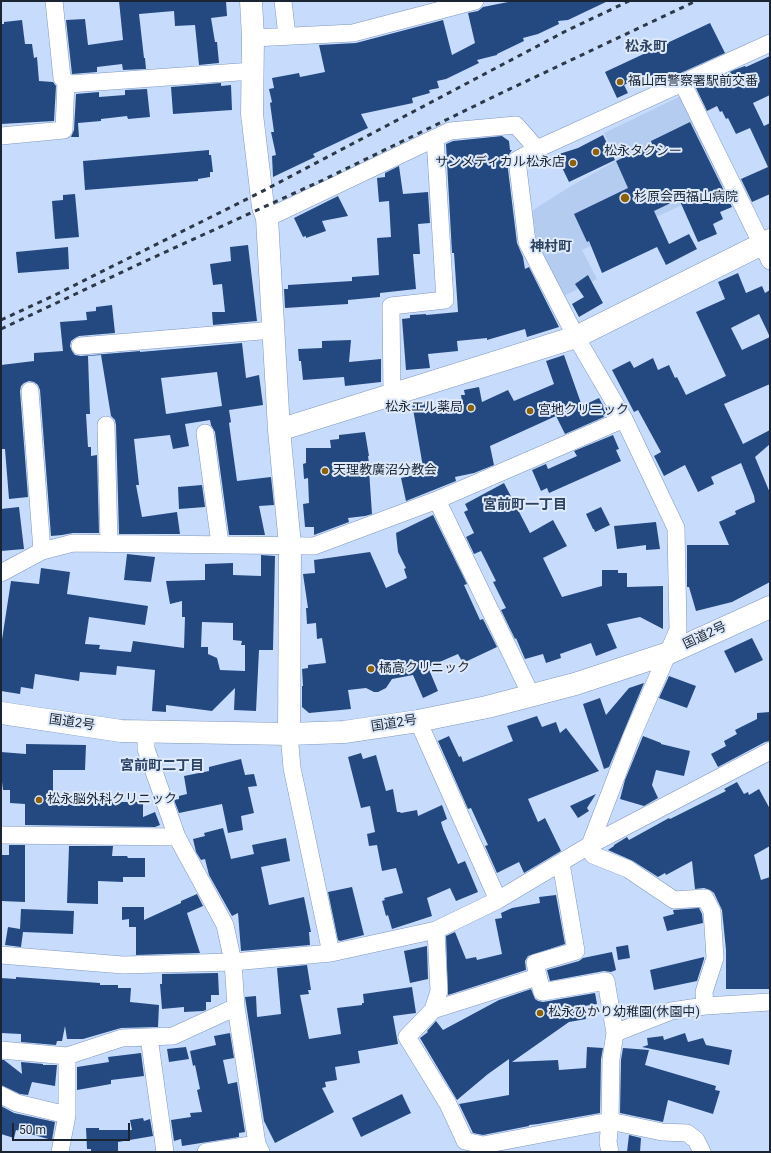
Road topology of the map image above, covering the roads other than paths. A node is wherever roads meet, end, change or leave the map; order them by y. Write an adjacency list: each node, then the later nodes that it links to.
1 (54, 1): 9 (street)
2 (251, 1): 6 (main road)
3 (283, 1): 5 (street)
4 (475, 1): 5 (street)
5 (288, 36): 6 (street)
6 (253, 38): 8 (main road)
7 (770, 43): 10 (street)
8 (253, 71): 9 (street); 14 (main road)
9 (66, 81): 11 (street)
10 (683, 84): 13 (street); 15 (street)
11 (1, 136)
12 (435, 138): 13 (street); 14 (street); 20 (street)
13 (537, 149): 17 (street)
14 (267, 218): 16 (main road)
15 (767, 248): 17 (main road)
16 (273, 330): 18 (street); 23 (main road)
17 (576, 337): 20 (main road); 21 (street)
18 (80, 346)
19 (30, 391): 29 (street)
20 (392, 395): 23 (main road)
21 (624, 418): 25 (street); 32 (street)
22 (106, 425): 26 (street)
23 (279, 430): 28 (main road)
24 (205, 433): 27 (street)
25 (437, 500): 28 (street); 33 (street)
26 (109, 543): 27 (street); 29 (street)
27 (220, 544): 28 (street)
28 (290, 545): 37 (main road)
29 (42, 552): 30 (street)
30 (1, 573)
31 (770, 607): 32 (main road, 国道2号)
32 (669, 653): 33 (main road, 国道2号); 41 (street)
33 (531, 696): 35 (main road, 国道2号)
34 (1, 713): 36 (main road, 国道2号)
35 (418, 721): 37 (main road, 国道2号); 43 (street)
36 (146, 731): 37 (main road, 国道2号); 40 (street)
37 (289, 734): 45 (street)
38 (770, 751): 41 (street)
39 (1, 835): 40 (street)
40 (176, 837): 47 (street)
41 (590, 845): 42 (street); 50 (street)
42 (561, 863): 43 (street); 48 (street)
43 (498, 900): 44 (street)
44 (436, 930): 45 (street); 52 (street)
45 (331, 953): 47 (street)
46 (1, 955): 47 (street)
47 (234, 962): 51 (street)
48 (538, 977): 52 (street); 53 (street)
49 (770, 1002): 50 (street)
50 (706, 1006): 53 (street)
51 (236, 1007): 54 (street); 60 (street)
52 (433, 1010): 59 (street)
53 (615, 1034): 59 (street)
54 (149, 1037): 56 (street); 62 (street)
55 (1, 1050): 56 (street)
56 (67, 1056): 58 (street)
57 (1, 1095): 58 (street)
58 (67, 1115): 61 (street)
59 (610, 1121): 64 (street); 65 (street)
60 (259, 1148): 63 (street)
61 (60, 1152)
62 (165, 1152)
63 (206, 1152)
64 (610, 1152)
65 (702, 1152)

